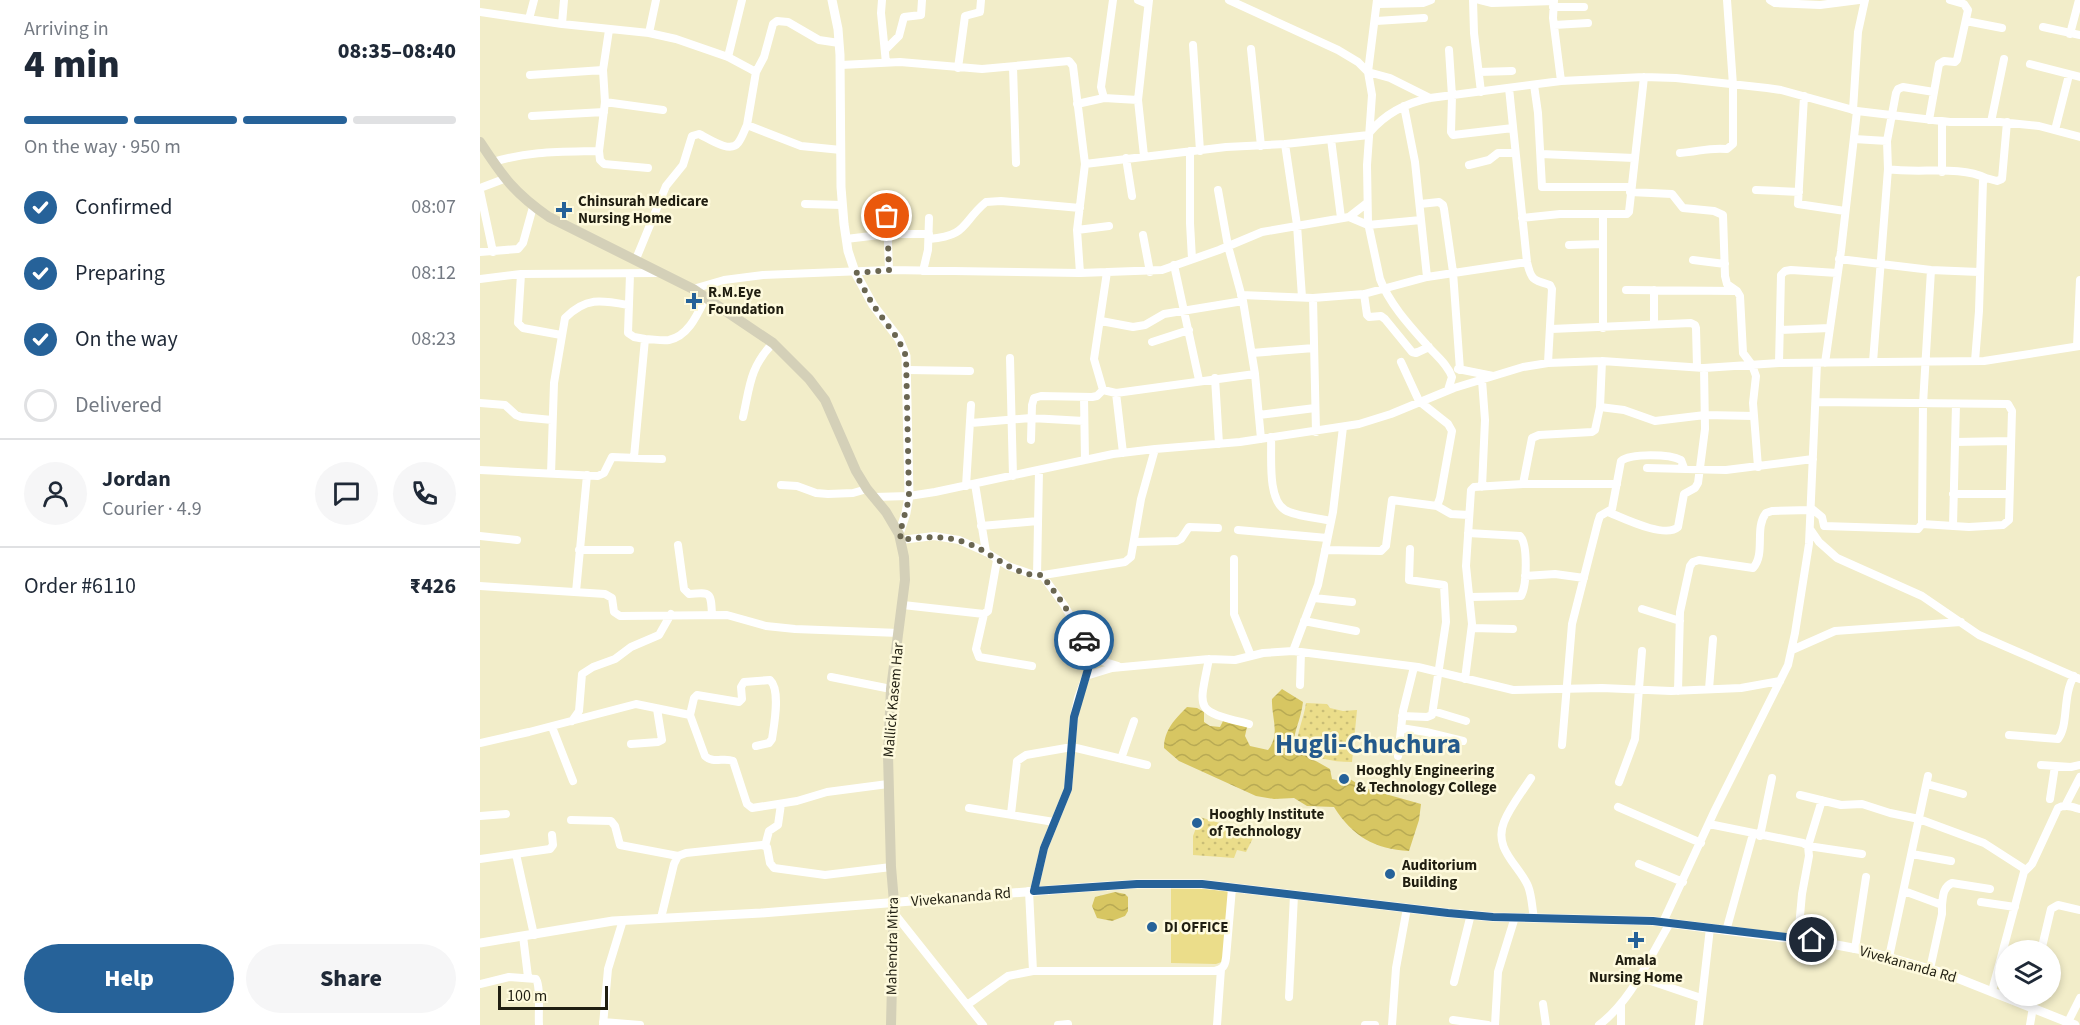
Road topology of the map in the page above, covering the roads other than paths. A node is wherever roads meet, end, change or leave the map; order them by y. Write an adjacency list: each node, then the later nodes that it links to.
1 (534, 0): 27 (street)
2 (564, 0): 31 (street)
3 (656, 0): 36 (street)
4 (742, 0): 44 (street)
5 (832, 0): 39 (street)
6 (882, 0): 42 (street)
7 (922, 0): 42 (street)
8 (981, 0): 50 (street)
9 (1113, 0): 68 (street)
10 (1138, 0): 21 (street)
11 (1229, 0): 54 (street)
12 (1431, 0): 22 (street)
13 (1473, 0): 55 (street)
14 (1480, 0): 23 (street)
15 (1727, 0): 62 (street)
16 (1770, 0): 17 (street)
17 (1859, 0)
18 (1865, 0): 75 (street)
19 (1954, 0): 29 (street)
20 (2079, 0): 37 (street)
21 (1148, 2): 70 (street)
22 (1377, 2): 28 (street)
23 (1553, 3): 24 (street); 32 (street)
24 (1584, 7)
25 (480, 12): 27 (street)
26 (1424, 18): 28 (street)
27 (529, 19): 31 (street)
28 (1376, 21): 54 (street)
29 (1966, 21): 34 (street); 65 (street)
30 (1588, 23): 32 (street)
31 (562, 24): 35 (street)
32 (1554, 25): 60 (street)
33 (2043, 27): 37 (street)
34 (2002, 28)
35 (609, 30): 36 (street); 51 (street)
36 (649, 33): 44 (street)
37 (2070, 34): 38 (street)
38 (2080, 35)
39 (839, 43): 48 (street); 53 (street)
40 (1193, 45): 97 (street)
41 (1251, 48): 93 (street)
42 (885, 50): 46 (street)
43 (1449, 50): 66 (street)
44 (728, 57): 53 (street)
45 (2004, 59): 81 (street)
46 (886, 63): 48 (street); 50 (street)
47 (2030, 64): 57 (street)
48 (841, 65): 94 (street)
49 (1013, 67): 50 (street); 72 (street); 105 (street)
50 (958, 68)
51 (603, 70): 56 (street); 71 (street)
52 (1512, 71): 55 (street)
53 (756, 72): 83 (street)
54 (1368, 72): 69 (street); 86 (street)
55 (1479, 72): 64 (street)
56 (530, 75)
57 (2069, 75): 59 (street); 85 (street)
58 (1644, 77): 60 (street); 62 (street); 103 (street)
59 (2080, 77)
60 (1561, 81): 61 (street)
61 (1534, 85): 63 (street); 100 (street)
62 (1733, 85): 67 (street); 99 (street)
63 (1509, 88): 64 (street); 84 (street)
64 (1481, 92): 66 (street)
65 (1934, 92): 78 (street); 79 (street)
66 (1452, 96): 69 (street); 84 (street)
67 (1804, 96): 75 (street); 117 (street)
68 (1104, 98): 70 (street); 72 (street)
69 (1430, 98): 73 (street)
70 (1138, 100): 101 (street)
71 (605, 102): 74 (street); 76 (street)
72 (1077, 104): 106 (street)
73 (1404, 106): 86 (street); 121 (street)
74 (663, 110)
75 (1855, 110): 78 (street); 89 (street)
76 (604, 112): 77 (street); 95 (street)
77 (531, 116)
78 (1892, 116): 79 (street); 91 (street)
79 (1929, 120): 80 (street)
80 (1942, 121): 81 (street); 110 (street)
81 (1991, 122): 82 (street)
82 (2007, 122): 85 (street); 111 (street)
83 (747, 125): 94 (street); 145 (street)
84 (1513, 128): 98 (street)
85 (2055, 130): 87 (street)
86 (1369, 134): 88 (street); 119 (street)
87 (2080, 137)
88 (1331, 139): 92 (street); 128 (street)
89 (1854, 139): 91 (street); 125 (street)
90 (480, 141): 104 (main road)
91 (1887, 141): 109 (street)
92 (1285, 144): 93 (street); 132 (street)
93 (1261, 146): 97 (street)
94 (841, 150): 122 (street)
95 (599, 151): 104 (street); 108 (street)
96 (1190, 151): 97 (street); 101 (street); 146 (street)
97 (1200, 151)
98 (1515, 153): 107 (street); 130 (street)
99 (1680, 153)
100 (1541, 154): 103 (street); 115 (street)
101 (1144, 156): 102 (street)
102 (1126, 158): 106 (street); 118 (street)
103 (1634, 158): 115 (street)
104 (493, 162): 112 (main road)
105 (1016, 163)
106 (1085, 164): 124 (street)
107 (1469, 165)
108 (648, 168)
109 (1888, 169): 110 (street); 151 (street)
110 (1942, 172): 111 (street)
111 (1986, 178): 159 (street)
112 (504, 179): 113 (street); 123 (main road)
113 (480, 190): 144 (street)
114 (1218, 190): 142 (street)
115 (1631, 190): 126 (street); 150 (street)
116 (1756, 190): 117 (street)
117 (1798, 192): 125 (street)
118 (1132, 195)
119 (1367, 203): 128 (street); 133 (street)
120 (806, 204): 122 (street)
121 (1420, 204): 131 (street); 158 (street)
122 (842, 205): 139 (street)
123 (533, 207): 144 (street); 145 (main road)
124 (1080, 208): 135 (street); 138 (street)
125 (1845, 211): 147 (street)
126 (1603, 214): 130 (street); 140 (street)
127 (887, 216): 136 (street)
128 (1345, 217): 132 (street); 133 (street)
129 (929, 218): 138 (street)
130 (1522, 218): 149 (street)
131 (1421, 220): 133 (street); 166 (street)
132 (1297, 225): 142 (street); 176 (street)
133 (1368, 225): 169 (street)
134 (1109, 226): 135 (street)
135 (1077, 230): 162 (street)
136 (888, 234): 138 (street); 139 (street); 153 (street)
137 (1143, 235): 157 (street)
138 (929, 236): 155 (street)
139 (846, 239): 161 (street)
140 (1603, 244): 141 (street); 183 (street)
141 (1569, 245)
142 (1227, 246): 146 (street); 177 (street)
143 (480, 252): 144 (street)
144 (493, 252)
145 (636, 259): 160 (main road)
146 (1192, 259): 152 (street)
147 (1839, 259): 151 (street); 163 (street)
148 (1693, 260): 150 (street)
149 (1527, 262): 158 (street); 185 (street)
150 (1725, 264): 173 (street)
151 (1882, 264): 154 (street); 201 (street)
152 (1174, 265): 157 (street); 180 (street)
153 (889, 270): 155 (street); 161 (street)
154 (1930, 270): 159 (street); 198 (street)
155 (923, 271): 162 (street)
156 (1107, 272): 157 (street); 162 (street); 181 (street)
157 (1150, 272)
158 (1453, 272): 166 (street); 209 (street)
159 (1979, 272): 199 (street)
160 (663, 273): 165 (street); 170 (main road)
161 (855, 273): 170 (street); 208 (street)
162 (1080, 273)
163 (1837, 273): 184 (street); 187 (street)
164 (521, 274): 165 (street); 167 (street); 188 (street)
165 (630, 274): 179 (street)
166 (1427, 277): 169 (street)
167 (480, 279)
168 (2080, 280): 192 (street)
169 (1383, 288): 174 (street); 193 (street)
170 (693, 289): 175 (main road)
171 (1626, 290): 172 (street)
172 (1654, 290): 173 (street); 182 (street)
173 (1737, 291): 205 (street)
174 (1364, 294): 178 (street); 193 (street)
175 (706, 297): 189 (street); 191 (main road)
176 (1302, 297): 177 (street); 178 (street)
177 (1242, 298): 180 (street); 195 (street)
178 (1313, 298): 194 (street)
179 (628, 305): 188 (street); 189 (street)
180 (1184, 311): 181 (street); 186 (street)
181 (1101, 321): 216 (street)
182 (1654, 323): 183 (street); 207 (street)
183 (1603, 328): 185 (street)
184 (1830, 328): 187 (street); 204 (street)
185 (1551, 329): 202 (street)
186 (1189, 330): 190 (street); 214 (street)
187 (1780, 330): 203 (street)
188 (561, 335): 233 (street)
189 (645, 339): 247 (street)
190 (1152, 342)
191 (773, 343): 231 (street); 265 (main road)
192 (2079, 346): 199 (street)
193 (1429, 347): 206 (street)
194 (1314, 348): 195 (street); 227 (street)
195 (1252, 353): 211 (street)
196 (1010, 358): 234 (street)
197 (1602, 361): 202 (street); 207 (street); 226 (street)
198 (1925, 361): 199 (street); 201 (street); 223 (street)
199 (1975, 361)
200 (1401, 362): 220 (street)
201 (1873, 362): 204 (street)
202 (1548, 363): 212 (street)
203 (1779, 363): 204 (street); 205 (street)
204 (1821, 363): 221 (street)
205 (1752, 365): 207 (street); 230 (street)
206 (1448, 367): 209 (street); 217 (street)
207 (1700, 367): 229 (street)
208 (908, 370): 210 (street); 268 (street)
209 (1460, 370): 212 (street)
210 (970, 371)
211 (1256, 374): 213 (street); 228 (street)
212 (1493, 376): 215 (street)
213 (1215, 378): 214 (street); 244 (street)
214 (1199, 380): 218 (street)
215 (1482, 380): 217 (street); 264 (street)
216 (1103, 390): 218 (street); 219 (street)
217 (1448, 390): 220 (street)
218 (1116, 393): 246 (street)
219 (1084, 397): 232 (street); 235 (street)
220 (1419, 401): 237 (street); 269 (street)
221 (1816, 402): 223 (street); 249 (street)
222 (480, 403): 233 (street)
223 (1923, 404): 224 (street); 275 (street)
224 (1956, 404): 242 (street); 243 (street)
225 (971, 405): 236 (street)
226 (1600, 407): 229 (street); 260 (street)
227 (1315, 408): 228 (street); 238 (street)
228 (1259, 415): 240 (street)
229 (1705, 415): 230 (street); 254 (street)
230 (1754, 416): 251 (street)
231 (743, 417)
232 (1031, 418): 234 (street); 235 (street); 241 (street)
233 (552, 420): 257 (street)
234 (1011, 420): 236 (street); 259 (street)
235 (1084, 421): 250 (street)
236 (971, 423): 263 (street)
237 (1343, 428): 238 (street); 274 (street)
238 (1316, 432): 239 (street)
239 (1271, 437): 240 (street); 274 (street)
240 (1262, 438): 244 (street)
241 (1030, 440)
242 (2011, 441): 243 (street); 267 (street)
243 (1955, 442): 266 (street)
244 (1219, 444): 245 (street)
245 (1155, 449): 246 (street); 286 (street)
246 (1123, 453): 250 (street)
247 (634, 457): 248 (street); 258 (street)
248 (662, 459)
249 (1813, 459): 251 (street); 270 (street)
250 (1085, 460): 256 (street)
251 (1758, 467): 254 (street)
252 (1647, 468): 253 (street)
253 (1684, 468): 254 (street); 261 (street)
254 (1700, 468): 271 (street)
255 (480, 470): 257 (street)
256 (1039, 471): 259 (street); 273 (street)
257 (552, 474): 258 (street)
258 (587, 475): 289 (street)
259 (1013, 476): 263 (street)
260 (1523, 484): 261 (street); 264 (street)
261 (1617, 484): 271 (street)
262 (781, 485): 265 (street)
263 (971, 485): 268 (street); 276 (street)
264 (1482, 487): 272 (street)
265 (870, 493): 268 (street); 283 (main road)
266 (1953, 494): 267 (street); 277 (street)
267 (2009, 494): 277 (street)
268 (909, 496): 283 (street)
269 (1437, 506): 272 (street); 291 (street)
270 (1811, 509): 275 (street); 279 (street); 309 (street)
271 (1608, 512): 297 (street)
272 (1469, 515): 281 (street)
273 (1038, 521): 276 (street); 295 (street)
274 (1331, 521): 284 (street)
275 (1922, 524): 277 (street)
276 (981, 526): 292 (street)
277 (1953, 526)
278 (1218, 528): 286 (street)
279 (1810, 529): 310 (street); 316 (street)
280 (1238, 530): 284 (street)
281 (1468, 533): 296 (street); 300 (street)
282 (480, 536): 285 (street)
283 (900, 537): 292 (street); 303 (main road, Mallick Kasem Har)
284 (1328, 538): 291 (street)
285 (517, 540)
286 (1135, 542): 295 (street)
287 (678, 544): 307 (street)
288 (1410, 549): 325 (street)
289 (579, 550): 290 (street); 299 (street)
290 (630, 550)
291 (1325, 550): 301 (street)
292 (986, 552): 294 (street)
293 (1234, 559): 320 (street)
294 (997, 560): 295 (street); 306 (street)
295 (1039, 575): 317 (street)
296 (1525, 576): 297 (street); 300 (street)
297 (1584, 578): 333 (street)
298 (480, 586): 299 (street)
299 (576, 591): 305 (street)
300 (1470, 597): 311 (street)
301 (1314, 598): 302 (street); 308 (street)
302 (1352, 602)
303 (903, 605): 306 (street); 314 (main road, Mallick Kasem Har)
304 (1642, 609): 309 (street)
305 (671, 614): 307 (street); 341 (street)
306 (984, 614): 322 (street)
307 (712, 615): 314 (street)
308 (1304, 621): 313 (street); 318 (street)
309 (1680, 621): 336 (street)
310 (1960, 622): 316 (street); 328 (street)
311 (1472, 628): 312 (street); 329 (street)
312 (1513, 629)
313 (1356, 631)
314 (899, 633): 332 (main road, Mallick Kasem Har)
315 (1713, 639): 334 (street)
316 (1792, 650): 330 (street)
317 (1090, 651): 323 (street); 326 (street)
318 (1297, 651): 320 (street); 324 (street); 331 (street)
319 (1642, 651): 335 (street)
320 (1251, 656): 321 (street)
321 (1209, 659): 323 (street); 344 (street)
322 (1032, 666)
323 (1122, 667): 326 (street)
324 (1414, 667): 325 (street); 340 (street)
325 (1439, 672): 329 (street); 338 (street)
326 (1086, 676): 353 (street)
327 (831, 677): 332 (street)
328 (2077, 677): 347 (street)
329 (1465, 679): 333 (street)
330 (1780, 681): 334 (street); 381 (street)
331 (1300, 685)
332 (891, 689): 365 (main road, Mallick Kasem Har)
333 (1565, 689): 335 (street); 351 (street)
334 (1708, 689): 336 (street)
335 (1640, 691): 336 (street); 364 (street)
336 (1678, 691)
337 (657, 709): 339 (street); 341 (street); 350 (street)
338 (1433, 711): 340 (street); 343 (street)
339 (690, 715): 352 (street); 370 (street)
340 (1402, 716): 346 (street)
341 (572, 721): 345 (street)
342 (1134, 721): 355 (street)
343 (1466, 721)
344 (1249, 724)
345 (552, 727): 349 (street); 363 (street)
346 (1401, 728): 348 (street); 354 (street)
347 (2009, 735)
348 (1463, 741)
349 (480, 743)
350 (632, 744)
351 (1562, 745)
352 (756, 746)
353 (1072, 747): 355 (street); 376 (street); 380 (street)
354 (1398, 756)
355 (1121, 759): 356 (street)
356 (1147, 765)
357 (2041, 765): 359 (street)
358 (2080, 765): 359 (street)
359 (2055, 766): 368 (street)
360 (2080, 777): 371 (street)
361 (1531, 778): 412 (street)
362 (1772, 778): 383 (street)
363 (573, 781)
364 (1619, 782)
365 (888, 784): 370 (street); 394 (main road, Mallick Kasem Har)
366 (1963, 794): 378 (street)
367 (1800, 795): 369 (street)
368 (2050, 799)
369 (1822, 800): 378 (street); 386 (street)
370 (781, 804): 385 (street)
371 (2065, 806): 374 (street); 395 (street)
372 (1618, 807): 384 (street)
373 (969, 808): 376 (street)
374 (2080, 809)
375 (506, 814): 377 (street)
376 (1011, 814): 380 (street)
377 (480, 816)
378 (1919, 819): 389 (street); 395 (street)
379 (571, 820): 390 (street)
380 (1054, 822): 400 (street)
381 (1709, 824): 383 (street); 384 (street)
382 (552, 835): 387 (street)
383 (1756, 835): 386 (street); 416 (street)
384 (1701, 843): 397 (street)
385 (765, 846): 390 (street); 394 (street)
386 (1808, 846): 388 (street); 418 (street)
387 (516, 854): 391 (street); 417 (street)
388 (1862, 854)
389 (1912, 854): 392 (street); 401 (street)
390 (678, 856): 411 (street)
391 (480, 860)
392 (1951, 861)
393 (1639, 864): 397 (street)
394 (891, 867): 406 (main road, Mahendra Mitra)
395 (2026, 870): 405 (street)
396 (1866, 877): 421 (street)
397 (1683, 882): 414 (street)
398 (1232, 888): 400 (street, Vivekananda Rd); 402 (street, Vivekananda Rd); 423 (street)
399 (1990, 889): 404 (street)
400 (1031, 891): 406 (street, Vivekananda Rd); 425 (street)
401 (1904, 891): 404 (street); 422 (street)
402 (1294, 895): 407 (street, Vivekananda Rd); 432 (street)
403 (1981, 902): 405 (street)
404 (1942, 905): 424 (street)
405 (2015, 907): 430 (street)
406 (894, 908): 411 (street, Vivekananda Rd); 436 (street); 446 (main road, Mahendra Mitra)
407 (1407, 908): 409 (street, Vivekananda Rd); 452 (street)
408 (2080, 910): 419 (street)
409 (1471, 914): 410 (street, Vivekananda Rd); 428 (street)
410 (1515, 917): 412 (street, Vivekananda Rd); 454 (street)
411 (661, 918): 413 (street, Vivekananda Rd)
412 (1534, 918): 414 (street, Vivekananda Rd)
413 (623, 920): 417 (street, Vivekananda Rd); 441 (street)
414 (1666, 923): 415 (street, Vivekananda Rd); 427 (street)
415 (1710, 928): 416 (street, Vivekananda Rd); 433 (street)
416 (1726, 931): 418 (street, Vivekananda Rd)
417 (529, 935): 420 (street, Vivekananda Rd); 426 (street)
418 (1798, 938): 421 (street, Vivekananda Rd)
419 (2044, 940)
420 (480, 943)
421 (1855, 949): 422 (street, Vivekananda Rd)
422 (1889, 957): 424 (street, Vivekananda Rd)
423 (1221, 969): 425 (street); 449 (street)
424 (1930, 969): 430 (street, Vivekananda Rd)
425 (1033, 971): 436 (street)
426 (528, 977): 429 (street); 444 (street)
427 (1639, 977): 433 (street); 437 (street)
428 (1454, 982)
429 (480, 984)
430 (1992, 991): 431 (street, Vivekananda Rd)
431 (1995, 992)
432 (1288, 997)
433 (1701, 998): 458 (street)
434 (2080, 998): 442 (street)
435 (1543, 1004): 455 (street)
436 (967, 1005): 447 (street)
437 (1621, 1005): 456 (street); 457 (street)
438 (2031, 1006): 459 (street)
439 (2037, 1006): 442 (street, Vivekananda Rd)
440 (1453, 1020): 453 (street)
441 (603, 1023): 445 (street)
442 (2072, 1023)
443 (1068, 1024): 448 (street)
444 (539, 1025)
445 (640, 1025)
446 (891, 1025)
447 (983, 1025)
448 (1058, 1025)
449 (1217, 1025)
450 (1365, 1025): 451 (street)
451 (1375, 1025)
452 (1392, 1025)
453 (1488, 1025)
454 (1495, 1025)
455 (1546, 1025)
456 (1599, 1025)
457 (1621, 1025)
458 (1699, 1025)
459 (2030, 1025)

